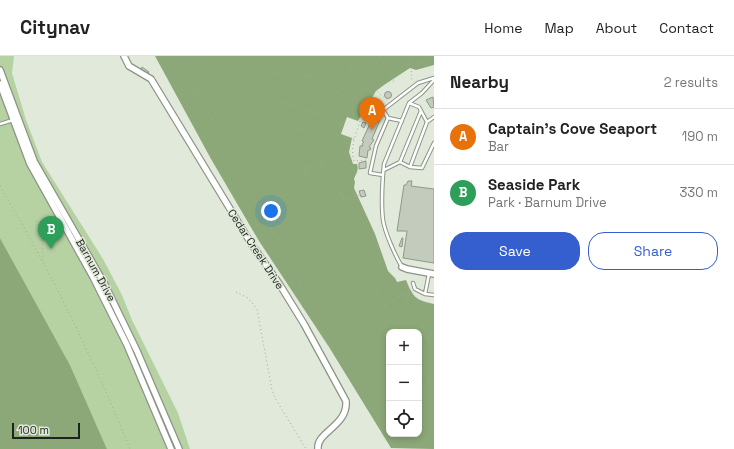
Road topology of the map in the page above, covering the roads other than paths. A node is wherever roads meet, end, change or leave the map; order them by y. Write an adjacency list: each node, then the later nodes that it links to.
1 (124, 56): 25 (street, Cedar Creek Drive)
2 (0, 70): 9 (street, Barnum Drive)
3 (434, 79): 5 (lane); 8 (lane)
4 (0, 84): 9 (street, Barnum Drive)
5 (409, 103): 6 (lane); 10 (lane)
6 (421, 111): 11 (lane); 14 (lane)
7 (434, 117): 11 (lane)
8 (388, 118): 10 (lane); 17 (lane)
9 (15, 120): 12 (lane); 23 (street, Barnum Drive); 24 (street, Barnum Drive)
10 (402, 121): 16 (lane)
11 (427, 122): 15 (lane)
12 (0, 124)
13 (434, 143): 15 (lane)
14 (400, 162): 15 (lane); 16 (lane)
15 (410, 167)
16 (383, 170): 17 (lane)
17 (383, 175): 18 (lane)
18 (402, 267): 19 (street)
19 (432, 274): 21 (lane)
20 (413, 283): 21 (lane)
21 (425, 294): 22 (lane)
22 (434, 295)
23 (171, 449)
24 (179, 449)
25 (318, 449)

